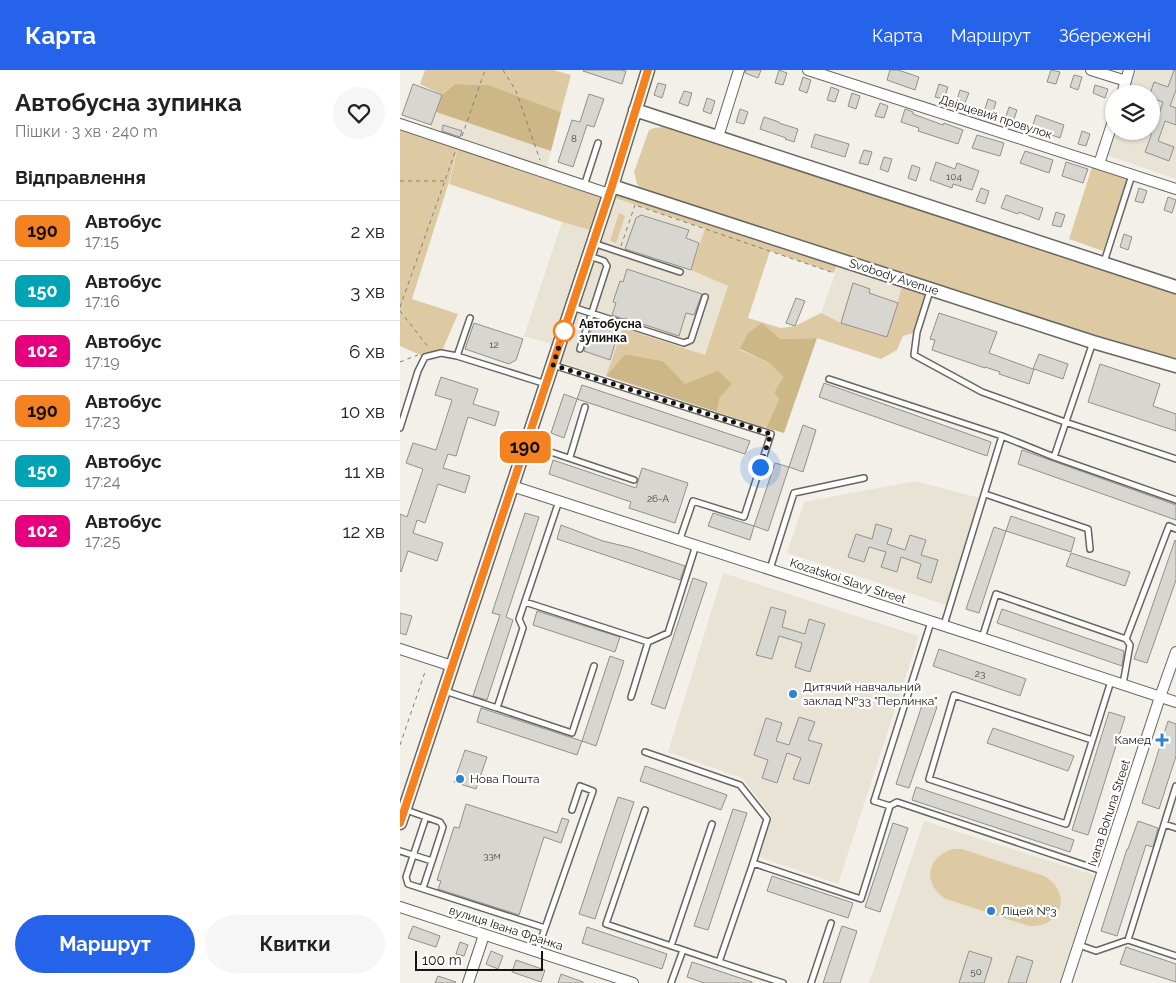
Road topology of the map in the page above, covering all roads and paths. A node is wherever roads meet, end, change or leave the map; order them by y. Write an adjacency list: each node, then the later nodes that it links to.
1 (484, 70): 14 (path)
2 (503, 70): 17 (path)
3 (648, 70): 10 (street)
4 (739, 70): 12 (street)
5 (808, 70): 16 (street, Двірцевий провулок)
6 (1091, 70): 8 (street)
7 (1129, 70): 8 (street)
8 (1126, 81): 9 (street)
9 (1125, 85)
10 (635, 110): 12 (street); 23 (street)
11 (400, 124): 14 (street)
12 (718, 137): 27 (street)
13 (1107, 140): 16 (street)
14 (459, 143): 17 (street); 20 (path)
15 (598, 143): 21 (lane)
16 (1099, 164): 18 (street, Двірцевий провулок)
17 (544, 173): 21 (street)
18 (1132, 175): 22 (street, Двірцевий провулок); 27 (lane)
19 (400, 180): 20 (path)
20 (445, 180): 33 (path)
21 (584, 186): 23 (street)
22 (1176, 189)
23 (611, 190): 24 (street); 30 (street, Svobody Avenue)
24 (593, 243): 26 (street); 28 (lane)
25 (620, 248): 29 (path)
26 (589, 256): 34 (street); 38 (lane)
27 (1103, 264): 31 (street)
28 (680, 272)
29 (834, 274)
30 (930, 288): 37 (street, Svobody Avenue); 48 (lane)
31 (1176, 288)
32 (705, 297): 34 (lane)
33 (400, 307)
34 (572, 307): 43 (street)
35 (400, 310): 39 (path)
36 (470, 318): 41 (lane)
37 (1093, 342): 44 (street, Svobody Avenue); 48 (lane)
38 (580, 349)
39 (431, 350)
40 (423, 353): 42 (path)
41 (457, 356): 46 (lane); 49 (lane)
42 (400, 362)
43 (553, 365): 46 (street); 62 (lane)
44 (1176, 366)
45 (829, 379): 50 (lane)
46 (546, 384): 51 (street)
47 (586, 407): 53 (lane)
48 (1065, 422): 52 (lane); 54 (lane)
49 (400, 428)
50 (1002, 436): 52 (lane); 58 (lane)
51 (526, 443): 53 (lane); 57 (street)
52 (1054, 457): 59 (lane)
53 (570, 458): 56 (lane)
54 (1176, 459)
55 (864, 478): 65 (lane)
56 (634, 480)
57 (512, 486): 60 (street, Kozatskoi Slavy Street); 74 (street)
58 (985, 494): 64 (lane); 68 (lane)
59 (1176, 500)
60 (559, 501): 62 (street, Kozatskoi Slavy Street); 66 (lane)
61 (1176, 528): 70 (lane)
62 (680, 539): 63 (street, Kozatskoi Slavy Street)
63 (696, 545): 65 (street, Kozatskoi Slavy Street); 71 (lane)
64 (1090, 549)
65 (770, 569): 67 (street, Kozatskoi Slavy Street)
66 (525, 602): 71 (lane); 83 (lane)
67 (931, 622): 68 (street, Kozatskoi Slavy Street); 88 (lane)
68 (944, 626): 69 (street, Kozatskoi Slavy Street)
69 (982, 638): 70 (lane); 77 (street, Kozatskoi Slavy Street)
70 (1126, 639): 78 (lane)
71 (648, 642): 80 (lane)
72 (400, 649): 74 (street)
73 (1176, 652): 81 (street, Ivana Bohuna Street)
74 (452, 666): 79 (street)
75 (594, 666): 83 (lane)
76 (426, 669): 85 (path)
77 (1111, 680): 78 (street, Kozatskoi Slavy Street); 84 (lane)
78 (1123, 684): 81 (street, Kozatskoi Slavy Street)
79 (444, 691): 83 (lane); 89 (street)
80 (631, 697)
81 (1160, 697): 82 (street, Kozatskoi Slavy Street); 100 (street, Ivana Bohuna Street)
82 (1176, 702)
83 (497, 708)
84 (1092, 740): 84 (lane)
85 (400, 744)
86 (646, 752): 99 (lane)
87 (1176, 786): 95 (lane)
88 (890, 806): 99 (lane); 100 (lane)
89 (404, 810): 92 (lane); 93 (street)
90 (572, 810): 104 (lane)
91 (645, 810): 108 (lane)
92 (426, 817): 98 (lane); 101 (lane)
93 (400, 823)
94 (712, 824): 108 (lane)
95 (1164, 824): 96 (lane); 106 (lane)
96 (1176, 828)
97 (400, 851): 98 (lane)
98 (432, 861): 101 (lane)
99 (753, 863): 112 (lane)
100 (1103, 871): 107 (street, Ivana Bohuna Street)
101 (423, 888): 104 (lane)
102 (400, 907): 105 (street, вулиця Івана Франка)
103 (831, 923): 117 (lane)
104 (545, 928): 110 (lane)
105 (484, 934): 110 (street, вулиця Івана Франка); 113 (street)
106 (1128, 940): 107 (lane); 111 (lane)
107 (1079, 945): 118 (street, Ivana Bohuna Street)
108 (671, 946): 109 (lane)
109 (683, 950): 112 (lane); 115 (lane)
110 (537, 951): 114 (street, вулиця Івана Франка)
111 (1176, 956)
112 (719, 962): 116 (lane)
113 (468, 983)
114 (633, 983)
115 (671, 983)
116 (783, 983)
117 (812, 983)
118 (1066, 983)

